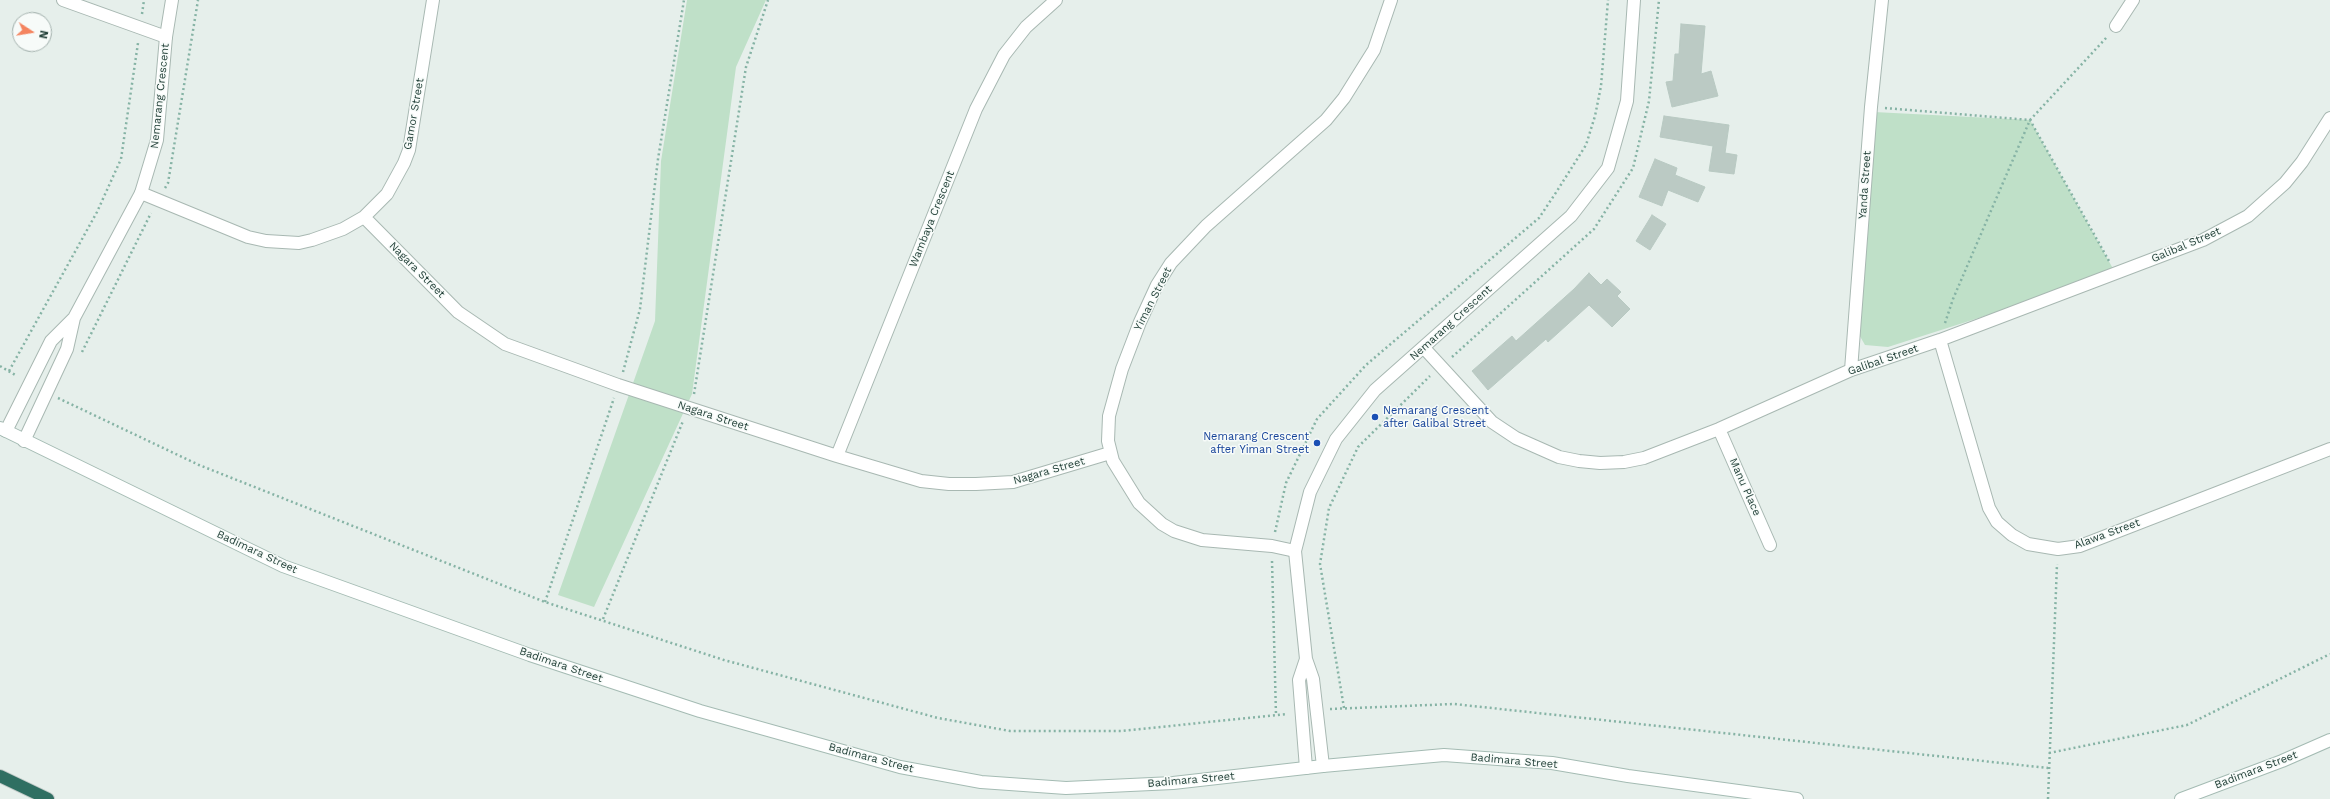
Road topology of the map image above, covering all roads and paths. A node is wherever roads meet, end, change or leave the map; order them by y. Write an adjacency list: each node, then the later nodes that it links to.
1 (63, 0): 15 (street)
2 (144, 0): 15 (path)
3 (172, 0): 16 (street, Nemarang Crescent)
4 (433, 0): 22 (street, Gamor Street)
5 (684, 0): 30 (path)
6 (768, 0): 32 (path)
7 (1056, 0): 38 (street, Wambaya Crescent)
8 (1391, 0): 37 (street, Yiman Street)
9 (1608, 0): 17 (path)
10 (1634, 0): 26 (street, Nemarang Crescent)
11 (1659, 0): 27 (path)
12 (1882, 0): 18 (street, Yanda Street)
13 (2133, 0): 14 (street)
14 (2116, 26): 20 (path)
15 (140, 29): 16 (street); 29 (path)
16 (166, 38): 21 (street, Nemarang Crescent)
17 (1601, 86)
18 (1871, 107): 20 (path); 28 (street, Yanda Street)
19 (2330, 118): 23 (street, Galibal Street)
20 (2030, 120): 23 (path); 25 (path)
21 (141, 193): 22 (street, Gamor Street); 24 (street, Nemarang Crescent)
22 (364, 217): 30 (street, Nagara Street)
23 (2116, 274): 25 (street, Galibal Street)
24 (74, 318): 34 (street, Nemarang Crescent); 35 (street, Nemarang Crescent)
25 (1940, 340): 28 (street, Galibal Street); 40 (street, Alawa Street)
26 (1424, 348): 27 (street, Galibal Street); 41 (street, Nemarang Crescent)
27 (1441, 366): 33 (street, Galibal Street); 51 (path)
28 (1851, 370): 33 (street, Galibal Street)
29 (9, 371)
30 (618, 385): 32 (street, Nagara Street); 42 (path)
31 (59, 399): 42 (path)
32 (688, 408): 38 (street, Nagara Street); 43 (path)
33 (1719, 429): 39 (street, Manu Place)
34 (3, 430): 35 (street, Badimara Street)
35 (24, 441): 50 (street, Badimara Street)
36 (2330, 449): 40 (street, Alawa Street)
37 (1110, 453): 38 (street, Nagara Street); 41 (street, Yiman Street)
38 (837, 456)
39 (1770, 545)
40 (2058, 549): 48 (path)
41 (1295, 551): 45 (street, Nemarang Crescent)
42 (544, 602): 43 (path)
43 (603, 619): 46 (path)
44 (2330, 654): 48 (path)
45 (1306, 659): 49 (street, Nemarang Crescent); 50 (street, Nemarang Crescent)
46 (1276, 715)
47 (2330, 740): 56 (street, Badimara Street)
48 (2049, 753): 51 (path)
49 (1323, 766): 50 (street, Badimara Street); 54 (street, Badimara Street)
50 (1306, 768)
51 (2048, 768): 55 (path)
52 (0, 776): 53 (highway)
53 (48, 799)
54 (1797, 799)
55 (2048, 799)
56 (2181, 799)

